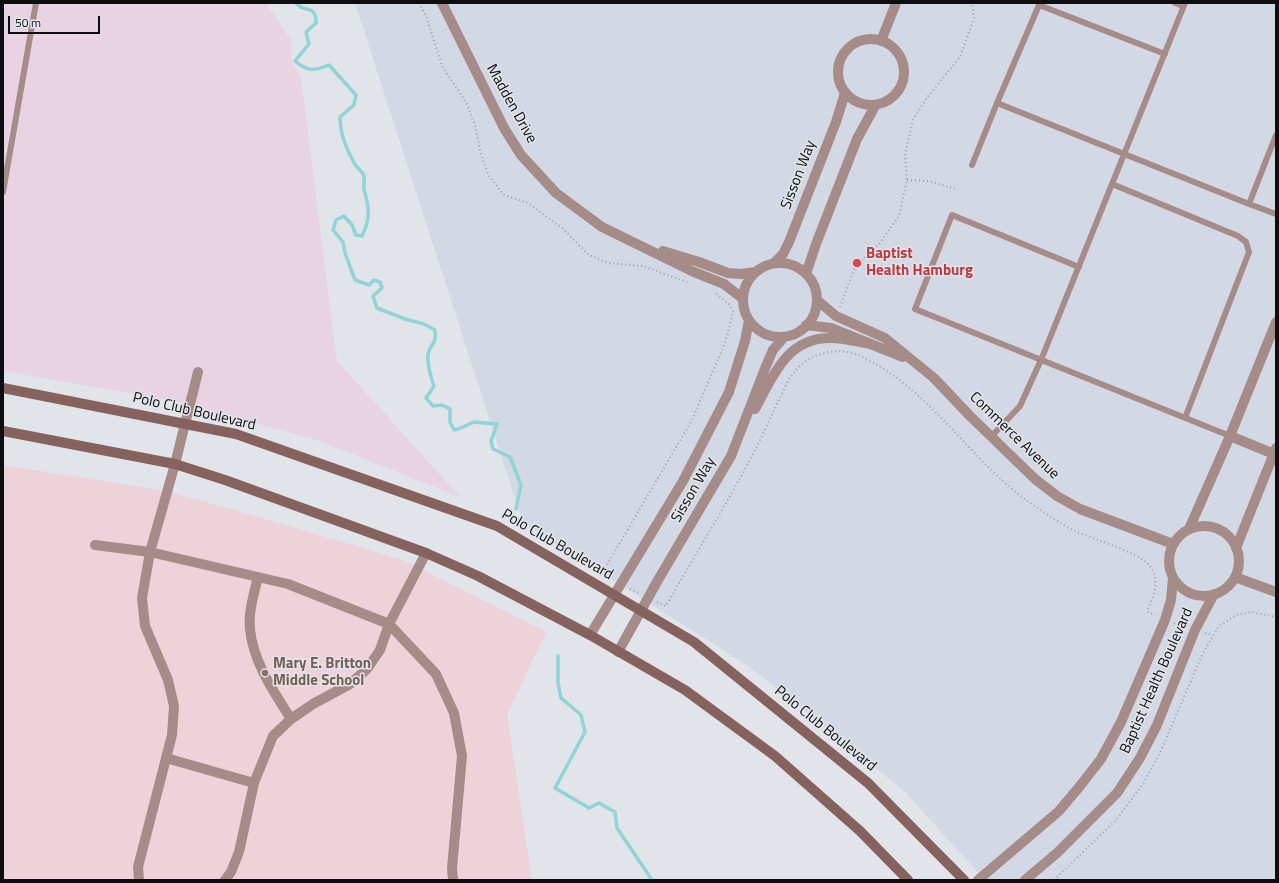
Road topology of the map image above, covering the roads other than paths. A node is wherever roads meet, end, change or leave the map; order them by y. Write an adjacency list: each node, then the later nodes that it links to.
1 (36, 3): 15 (lane)
2 (442, 3): 18 (street, Madden Drive)
3 (896, 3): 6 (street)
4 (1175, 3): 5 (lane)
5 (1184, 5): 7 (lane)
6 (881, 41): 8 (street); 10 (street)
7 (1165, 54): 9 (lane); 12 (lane)
8 (845, 94): 10 (street); 19 (street, Sisson Way)
9 (998, 104): 12 (lane); 13 (lane)
10 (875, 106): 22 (street)
11 (1276, 135): 16 (lane)
12 (1124, 154): 14 (lane); 16 (lane)
13 (972, 165)
14 (1112, 184): 20 (lane); 34 (lane)
15 (3, 192)
16 (1249, 204): 17 (lane)
17 (1276, 214)
18 (634, 242): 21 (street, Madden Drive); 23 (street, Madden Drive)
19 (774, 263): 21 (street); 22 (street)
20 (1079, 267): 31 (lane); 31 (lane)
21 (755, 272): 23 (street)
22 (806, 274): 24 (street)
23 (742, 298): 25 (street)
24 (817, 300): 27 (street); 30 (street, Commerce Avenue)
25 (749, 320): 28 (street); 53 (street, Sisson Way)
26 (1276, 322): 37 (street)
27 (806, 325): 28 (street); 29 (street, Commerce Avenue)
28 (784, 337): 40 (street, Sisson Way)
29 (871, 344): 30 (street, Commerce Avenue); 40 (street)
30 (911, 360): 38 (street, Commerce Avenue)
31 (1041, 360): 34 (lane); 38 (lane)
32 (198, 372): 35 (street)
33 (3, 388): 35 (street, Polo Club Boulevard)
34 (1185, 418): 37 (lane)
35 (184, 424): 41 (street); 53 (street, Polo Club Boulevard)
36 (3, 431): 41 (street)
37 (1230, 436): 39 (street); 42 (street)
38 (991, 437): 43 (street, Commerce Avenue)
39 (1275, 452): 45 (street)
40 (731, 456): 54 (street, Sisson Way)
41 (174, 464): 46 (street); 47 (street)
42 (1189, 529): 43 (street); 45 (street)
43 (1173, 544): 50 (street)
44 (95, 545): 46 (street)
45 (1236, 548): 49 (street)
46 (150, 552): 48 (street); 59 (street)
47 (426, 553): 55 (street); 56 (street)
48 (258, 577): 55 (street); 58 (street)
49 (1235, 577): 51 (street); 52 (street)
50 (1173, 578): 52 (street); 66 (street, Baptist Health Boulevard)
51 (1276, 592)
52 (1214, 594): 67 (street, Baptist Health Boulevard)
53 (614, 595): 54 (street, Polo Club Boulevard); 56 (street, Sisson Way)
54 (642, 611): 57 (street, Sisson Way); 65 (street, Polo Club Boulevard)
55 (389, 624): 58 (street); 63 (street)
56 (590, 635): 57 (street)
57 (618, 652): 64 (street)
58 (291, 718): 60 (street)
59 (166, 758): 60 (street); 61 (street)
60 (254, 783): 62 (street)
61 (138, 880)
62 (226, 880)
63 (453, 880)
64 (908, 880)
65 (964, 880)
66 (978, 880)
67 (1025, 880)

